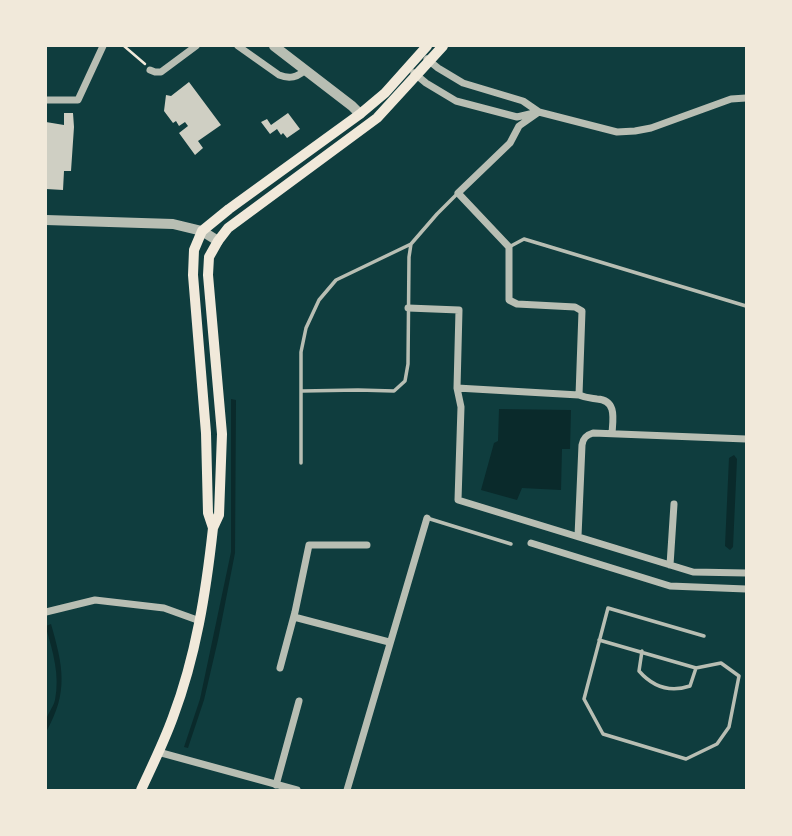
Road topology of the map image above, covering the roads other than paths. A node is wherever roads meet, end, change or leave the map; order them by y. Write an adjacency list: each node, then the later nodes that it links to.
1 (103, 46): 11 (street)
2 (196, 46): 7 (street)
3 (238, 46): 8 (street)
4 (274, 46): 8 (street)
5 (443, 46): 6 (main road)
6 (426, 53): 9 (main road); 12 (street)
7 (150, 70)
8 (305, 70): 13 (street)
9 (412, 71): 12 (street); 13 (main road); 17 (main road)
10 (747, 98): 12 (street)
11 (46, 100)
12 (539, 113): 14 (street)
13 (360, 114): 16 (main road)
14 (458, 193): 18 (lane); 19 (street)
15 (46, 220): 16 (street)
16 (202, 231): 17 (street); 30 (main road)
17 (218, 241): 30 (main road)
18 (411, 244): 21 (lane); 23 (lane)
19 (509, 247): 20 (lane); 24 (street)
20 (747, 306)
21 (408, 308): 22 (street); 23 (lane)
22 (457, 388): 24 (street); 31 (street)
23 (302, 391): 27 (lane)
24 (579, 395): 25 (street)
25 (612, 433): 26 (street); 31 (street)
26 (747, 439)
27 (302, 463)
28 (674, 505): 35 (street)
29 (427, 518): 33 (lane); 43 (street)
30 (213, 528): 40 (main road)
31 (578, 536): 35 (street)
32 (531, 543): 37 (street)
33 (511, 544)
34 (367, 545): 39 (street)
35 (670, 565): 36 (street)
36 (747, 573)
37 (747, 589)
38 (46, 612): 40 (street)
39 (294, 617): 43 (street); 45 (street)
40 (200, 621): 48 (main road)
41 (704, 636): 42 (lane)
42 (599, 640): 44 (lane); 46 (lane)
43 (389, 642): 52 (street)
44 (642, 651): 46 (lane); 46 (lane)
45 (280, 668)
46 (696, 668)
47 (299, 701): 49 (street)
48 (158, 752): 49 (street); 50 (main road)
49 (276, 785): 51 (street)
50 (141, 790)
51 (297, 790)
52 (347, 790)

